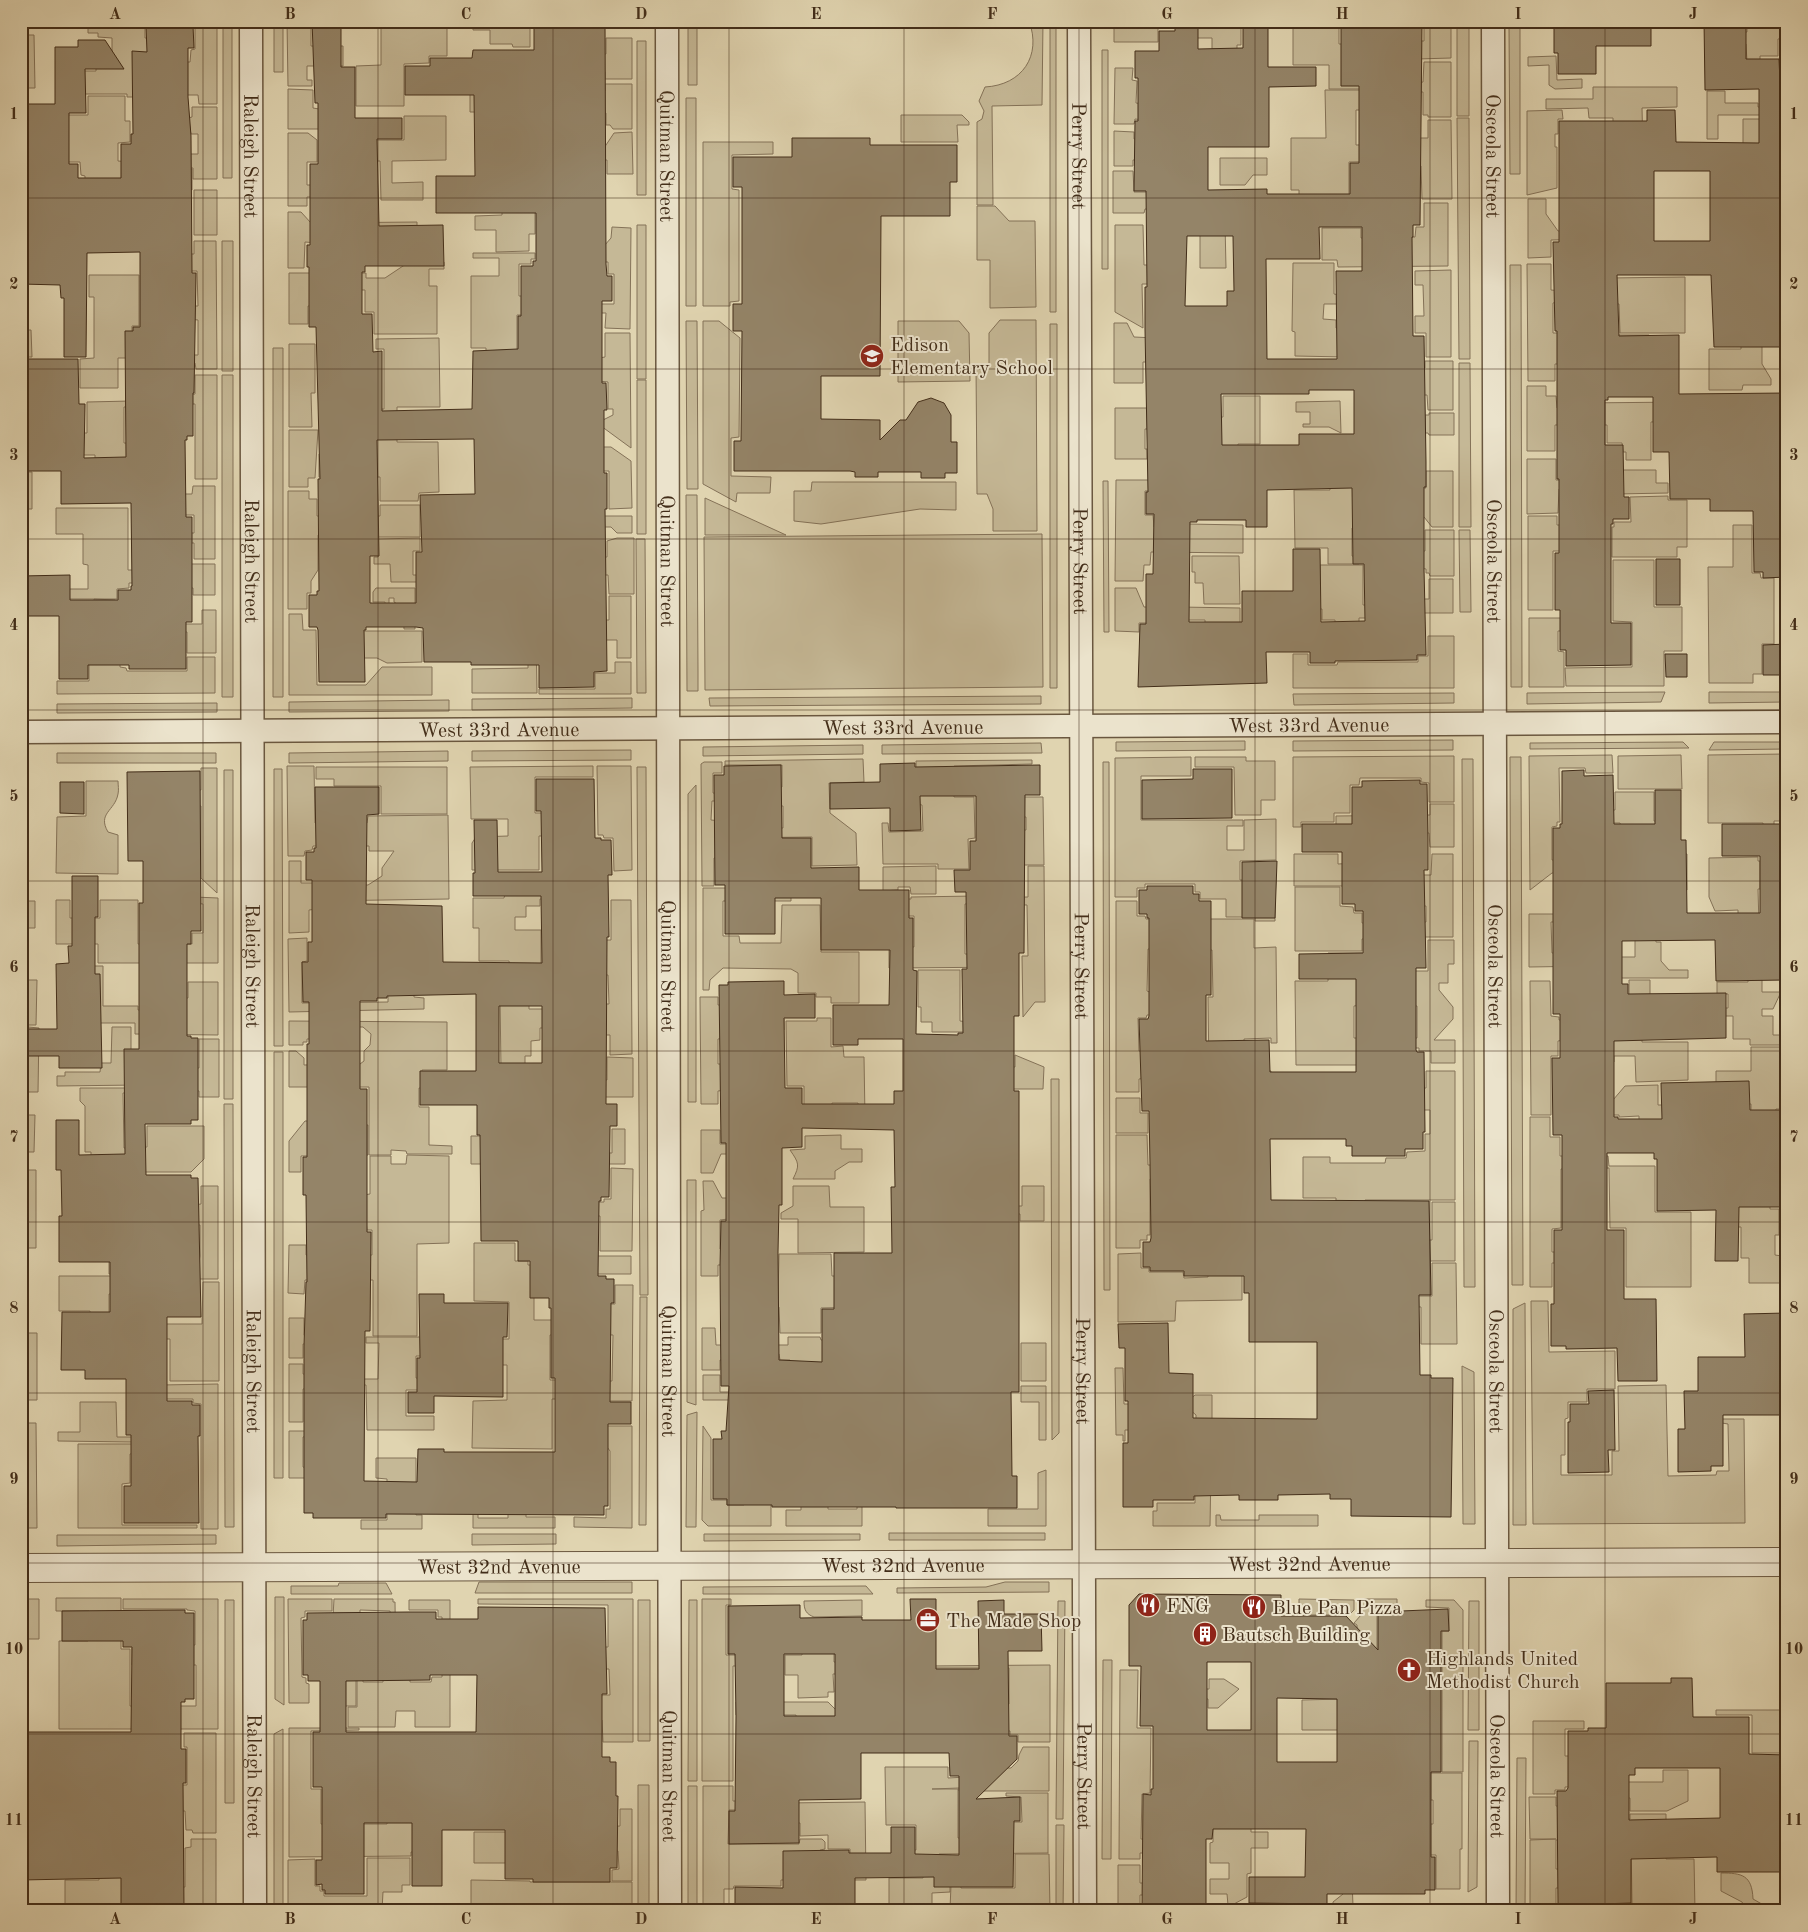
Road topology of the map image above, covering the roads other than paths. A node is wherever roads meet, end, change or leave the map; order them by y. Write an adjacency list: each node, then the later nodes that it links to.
1 (251, 21): 9 (street, Raleigh Street)
2 (667, 21): 8 (street, Quitman Street)
3 (1079, 21): 7 (street, Perry Street)
4 (1493, 21): 6 (street, Osceola Street)
5 (1787, 722): 6 (street, West 33rd Avenue)
6 (1495, 724): 7 (street, West 33rd Avenue); 12 (street, Osceola Street)
7 (1082, 727): 8 (street, West 33rd Avenue); 13 (street, Perry Street)
8 (668, 729): 9 (street, West 33rd Avenue); 14 (street, Quitman Street)
9 (253, 731): 10 (street, West 33rd Avenue); 16 (street, Raleigh Street)
10 (21, 732)
11 (1787, 1562): 12 (street, West 32nd Avenue)
12 (1497, 1563): 13 (street, West 32nd Avenue); 20 (street, Osceola Street)
13 (1084, 1565): 14 (street, West 32nd Avenue); 19 (street, Perry Street)
14 (670, 1566): 16 (street, West 32nd Avenue); 18 (street, Quitman Street)
15 (21, 1568): 16 (street, West 32nd Avenue)
16 (254, 1568): 17 (street, Raleigh Street)
17 (255, 1911)
18 (670, 1911)
19 (1085, 1911)
20 (1498, 1911)

